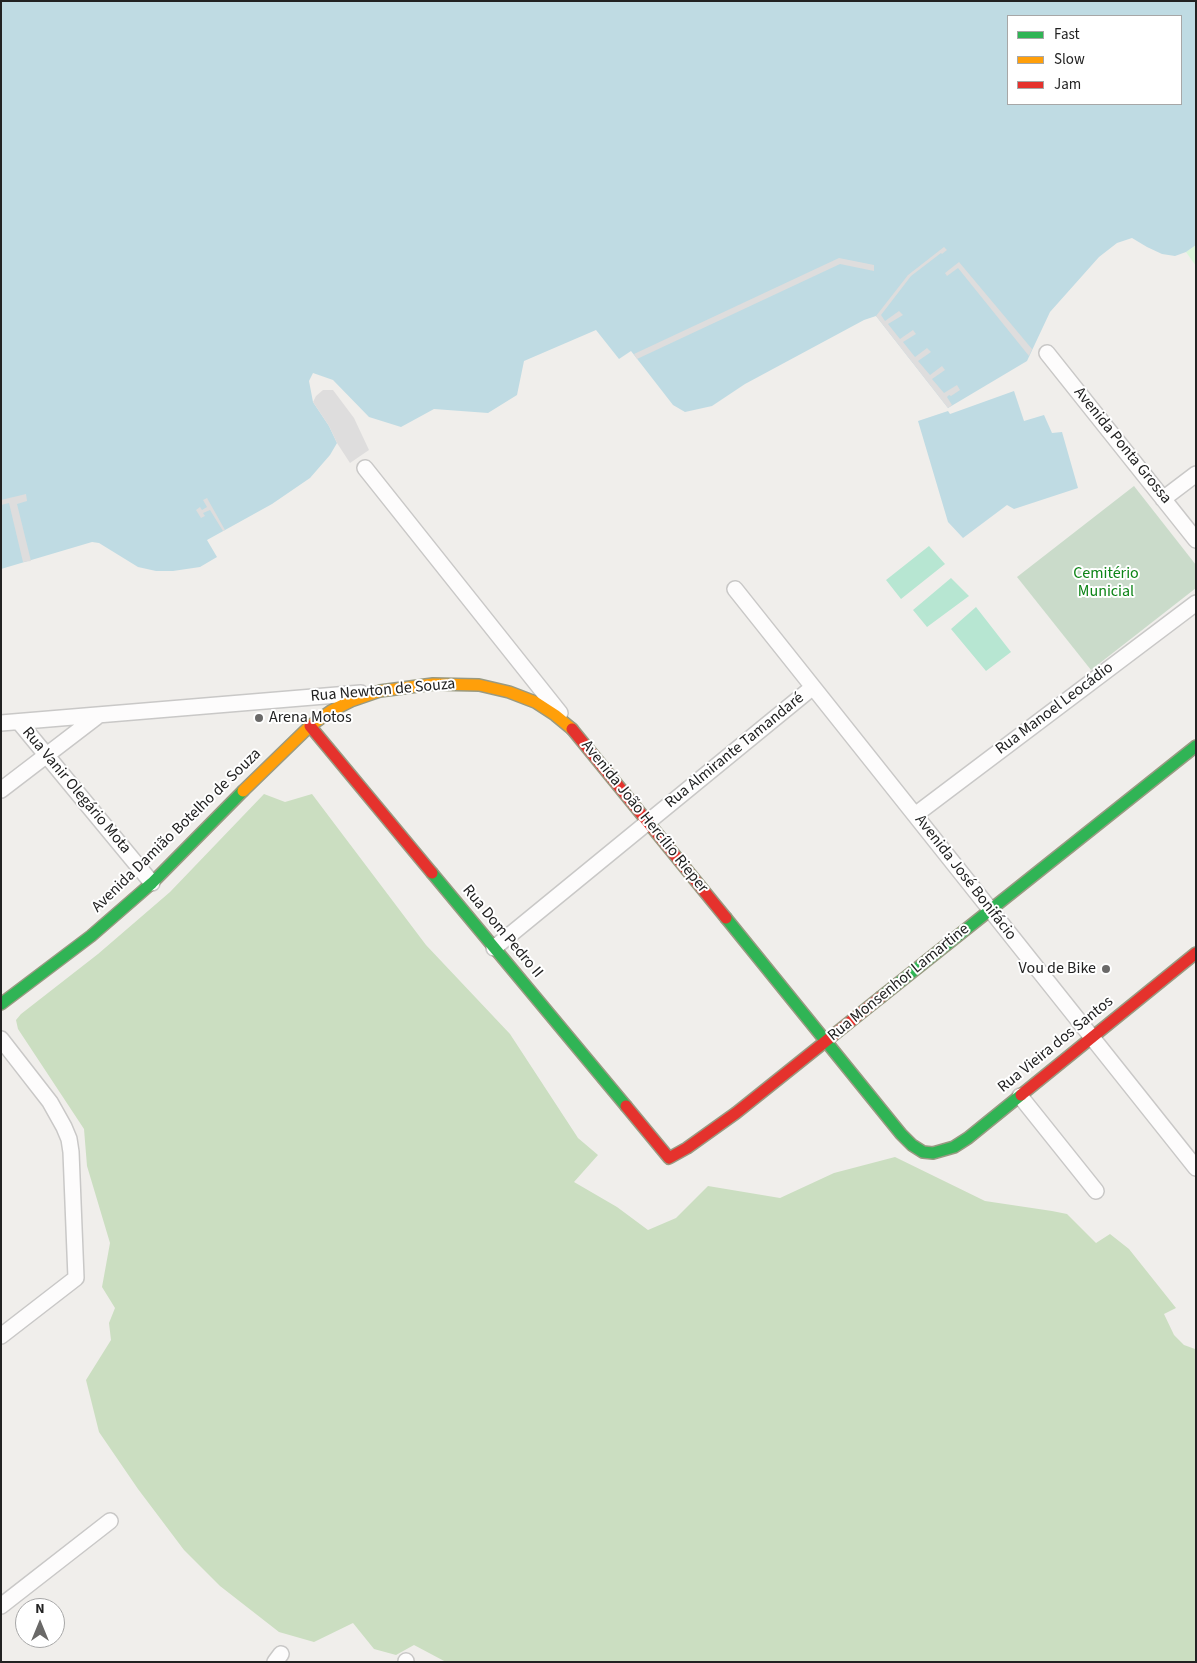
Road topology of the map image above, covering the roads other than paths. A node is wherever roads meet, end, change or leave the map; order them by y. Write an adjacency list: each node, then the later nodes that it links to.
1 (1047, 353): 4 (street, Avenida Ponta Grossa)
2 (365, 468): 14 (street, Avenida João Hercílio Rieper)
3 (1196, 474): 4 (street)
4 (1163, 498): 5 (street, Avenida Ponta Grossa)
5 (1196, 540)
6 (735, 589): 8 (street, Avenida José Bonifácio)
7 (1196, 603): 18 (street, Rua Manoel Leocádio)
8 (813, 687): 18 (street, Avenida José Bonifácio); 19 (street, Rua Almirante Tamandaré)
9 (380, 691): 10 (street, Rua Newton de Souza); 13 (main road, Avenida Damião Botelho de Souza); 14 (main road, Rua Newton de Souza)
10 (100, 714): 11 (street, Rua Newton de Souza); 16 (street)
11 (19, 722): 12 (street, Rua Newton de Souza); 16 (street, Rua Vanir Olegário Mota)
12 (1, 723)
13 (310, 726): 20 (main road, Avenida Damião Botelho de Souza); 22 (main road, Rua Dom Pedro II)
14 (574, 730): 19 (main road, Avenida João Hercílio Rieper)
15 (1196, 746): 21 (main road, Rua Monsenhor Lamartine)
16 (46, 755): 17 (street); 20 (street, Rua Vanir Olegário Mota)
17 (1, 790)
18 (915, 815): 21 (street, Avenida José Bonifácio)
19 (648, 822): 22 (street, Rua Almirante Tamandaré); 27 (main road, Avenida João Hercílio Rieper)
20 (152, 883): 24 (main road, Avenida Damião Botelho de Souza)
21 (990, 910): 25 (street, Avenida José Bonifácio); 27 (main road, Rua Monsenhor Lamartine)
22 (494, 948): 30 (main road, Rua Dom Pedro II)
23 (1196, 953): 25 (main road, Rua Vieira dos Santos)
24 (1, 1004)
25 (1092, 1037): 28 (main road, Rua Vieira dos Santos); 31 (street, Avenida José Bonifácio)
26 (1, 1039): 33 (street)
27 (826, 1041): 29 (main road, Avenida João Hercílio Rieper); 30 (main road, Rua Monsenhor Lamartine)
28 (1020, 1096): 29 (main road, Rua Vieira dos Santos); 32 (street)
29 (933, 1153)
30 (669, 1158)
31 (1196, 1168)
32 (1096, 1191)
33 (1, 1336)
34 (110, 1521): 35 (street)
35 (1, 1606)

